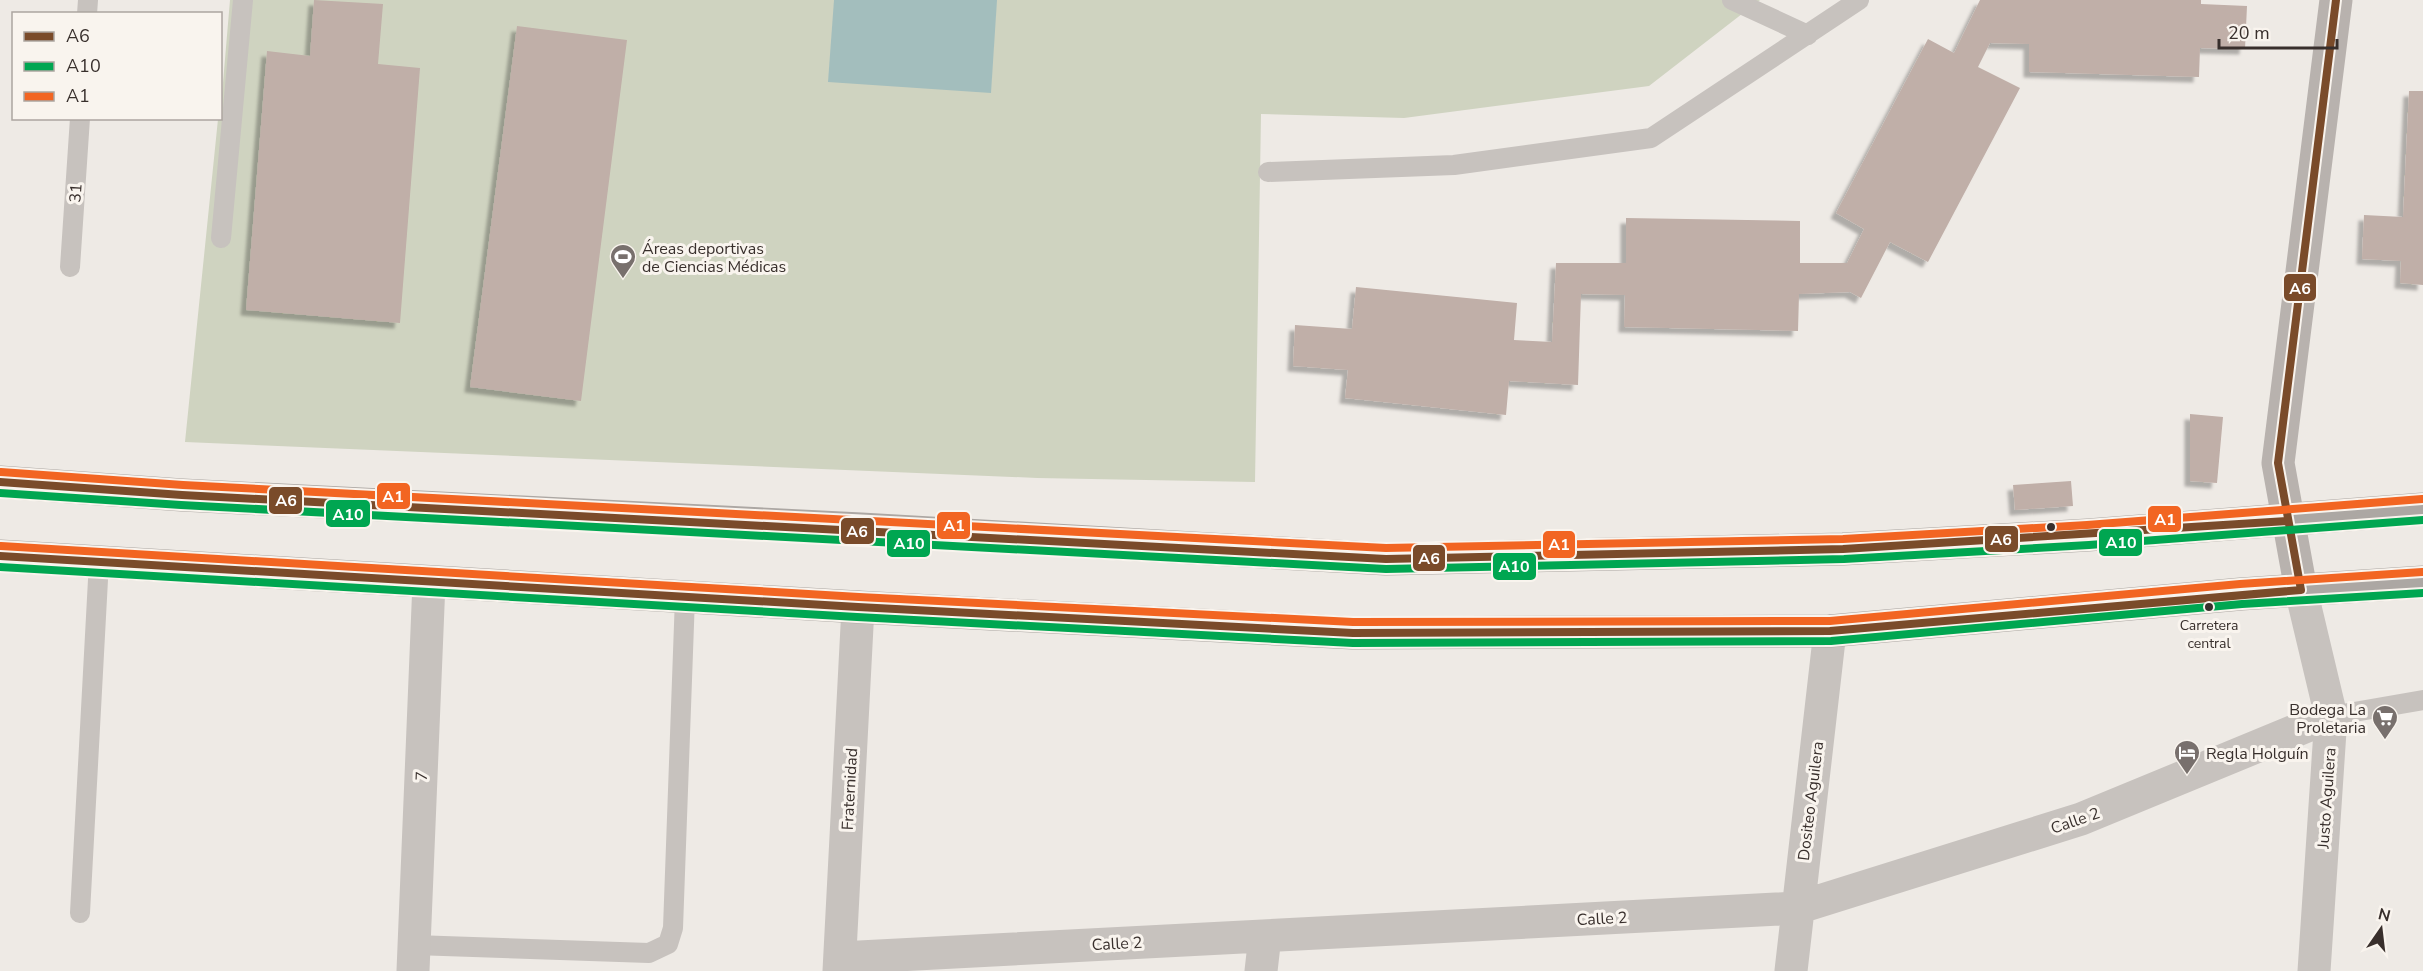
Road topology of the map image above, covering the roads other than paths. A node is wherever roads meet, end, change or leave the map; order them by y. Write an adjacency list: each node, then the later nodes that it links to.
1 (243, 0): 8 (lane)
2 (1732, 0): 5 (lane)
3 (1859, 0): 5 (lane)
4 (2336, 0): 12 (street, Justo Aguilera)
5 (1808, 35): 7 (lane)
6 (80, 120): 9 (lane, 31)
7 (1268, 172)
8 (221, 238)
9 (70, 267)
10 (0, 482): 12 (main road)
11 (2423, 509): 12 (main road)
12 (2287, 521): 17 (street, Justo Aguilera)
13 (0, 556): 14 (main road)
14 (99, 561): 15 (main road); 24 (lane)
15 (429, 582): 18 (main road); 26 (street, 7)
16 (2423, 582): 17 (main road)
17 (2301, 590): 20 (main road); 22 (street, Justo Aguilera)
18 (685, 597): 19 (main road); 26 (lane)
19 (858, 607): 20 (main road); 27 (street, Fraternidad)
20 (1830, 631): 23 (street, Dositeo Aguilera)
21 (2423, 700): 22 (lane)
22 (2331, 716): 23 (street, Calle 2); 30 (street, Justo Aguilera)
23 (1797, 908): 25 (street, Calle 2); 29 (street, Dositeo Aguilera)
24 (80, 913)
25 (1264, 936): 27 (street, Calle 2); 28 (street)
26 (413, 958)
27 (839, 964)
28 (1261, 971)
29 (1791, 971)
30 (2314, 971)

